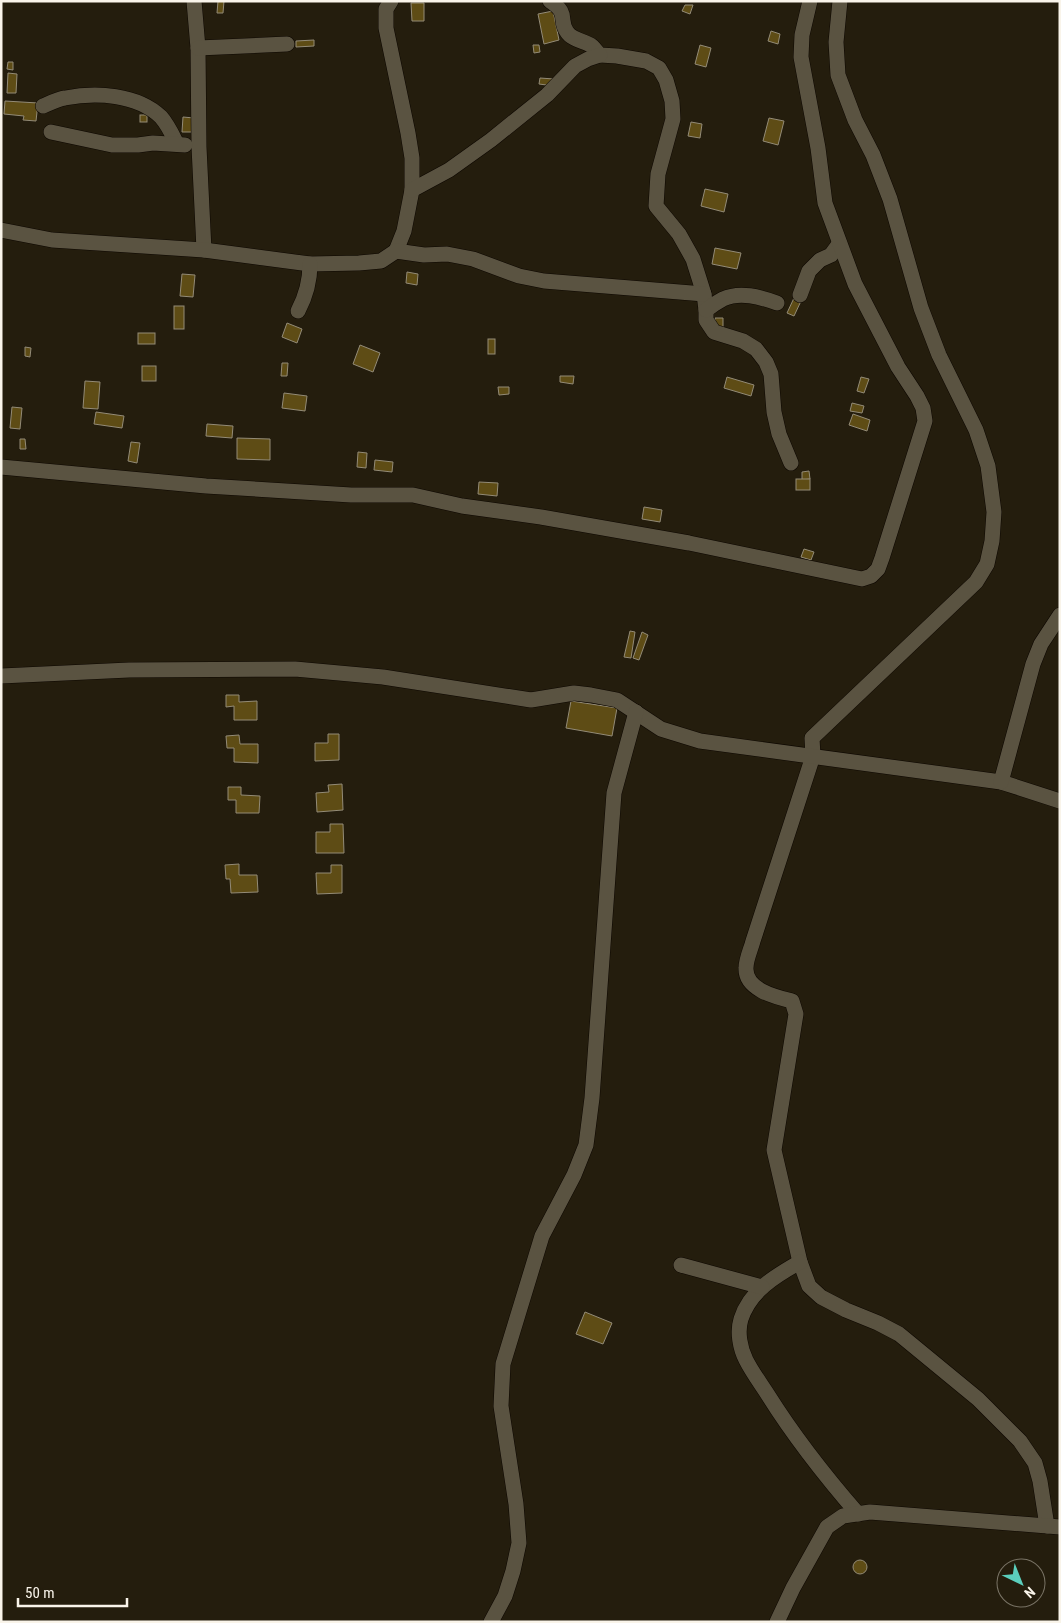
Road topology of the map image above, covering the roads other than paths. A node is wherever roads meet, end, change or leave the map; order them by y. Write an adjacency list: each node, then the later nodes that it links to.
1 (194, 1): 7 (street)
2 (391, 1): 13 (street)
3 (550, 1): 8 (street)
4 (810, 1): 15 (street)
5 (840, 1): 29 (street)
6 (287, 44): 7 (street)
7 (198, 48): 12 (street)
8 (600, 55): 13 (street); 19 (street)
9 (43, 106): 11 (street)
10 (51, 132): 11 (street)
11 (176, 144): 12 (street)
12 (199, 147): 16 (street)
13 (412, 190): 17 (street)
14 (1, 230): 16 (street)
15 (839, 244): 20 (street); 25 (street)
16 (204, 250): 18 (street)
17 (396, 251): 18 (street); 19 (street)
18 (310, 264): 23 (street)
19 (704, 294): 22 (street)
20 (800, 295)
21 (776, 303): 22 (street)
22 (706, 310): 24 (street)
23 (298, 311)
24 (791, 463)
25 (1, 467)
26 (1060, 615): 30 (street)
27 (1, 676): 28 (street)
28 (636, 712): 29 (street); 37 (street)
29 (813, 756): 30 (street); 32 (street)
30 (1001, 782): 31 (street)
31 (1060, 801)
32 (800, 1262): 34 (street); 36 (street)
33 (681, 1265): 34 (street)
34 (762, 1287): 35 (street)
35 (858, 1514): 36 (street); 38 (street)
36 (1054, 1527)
37 (490, 1622)
38 (777, 1622)

